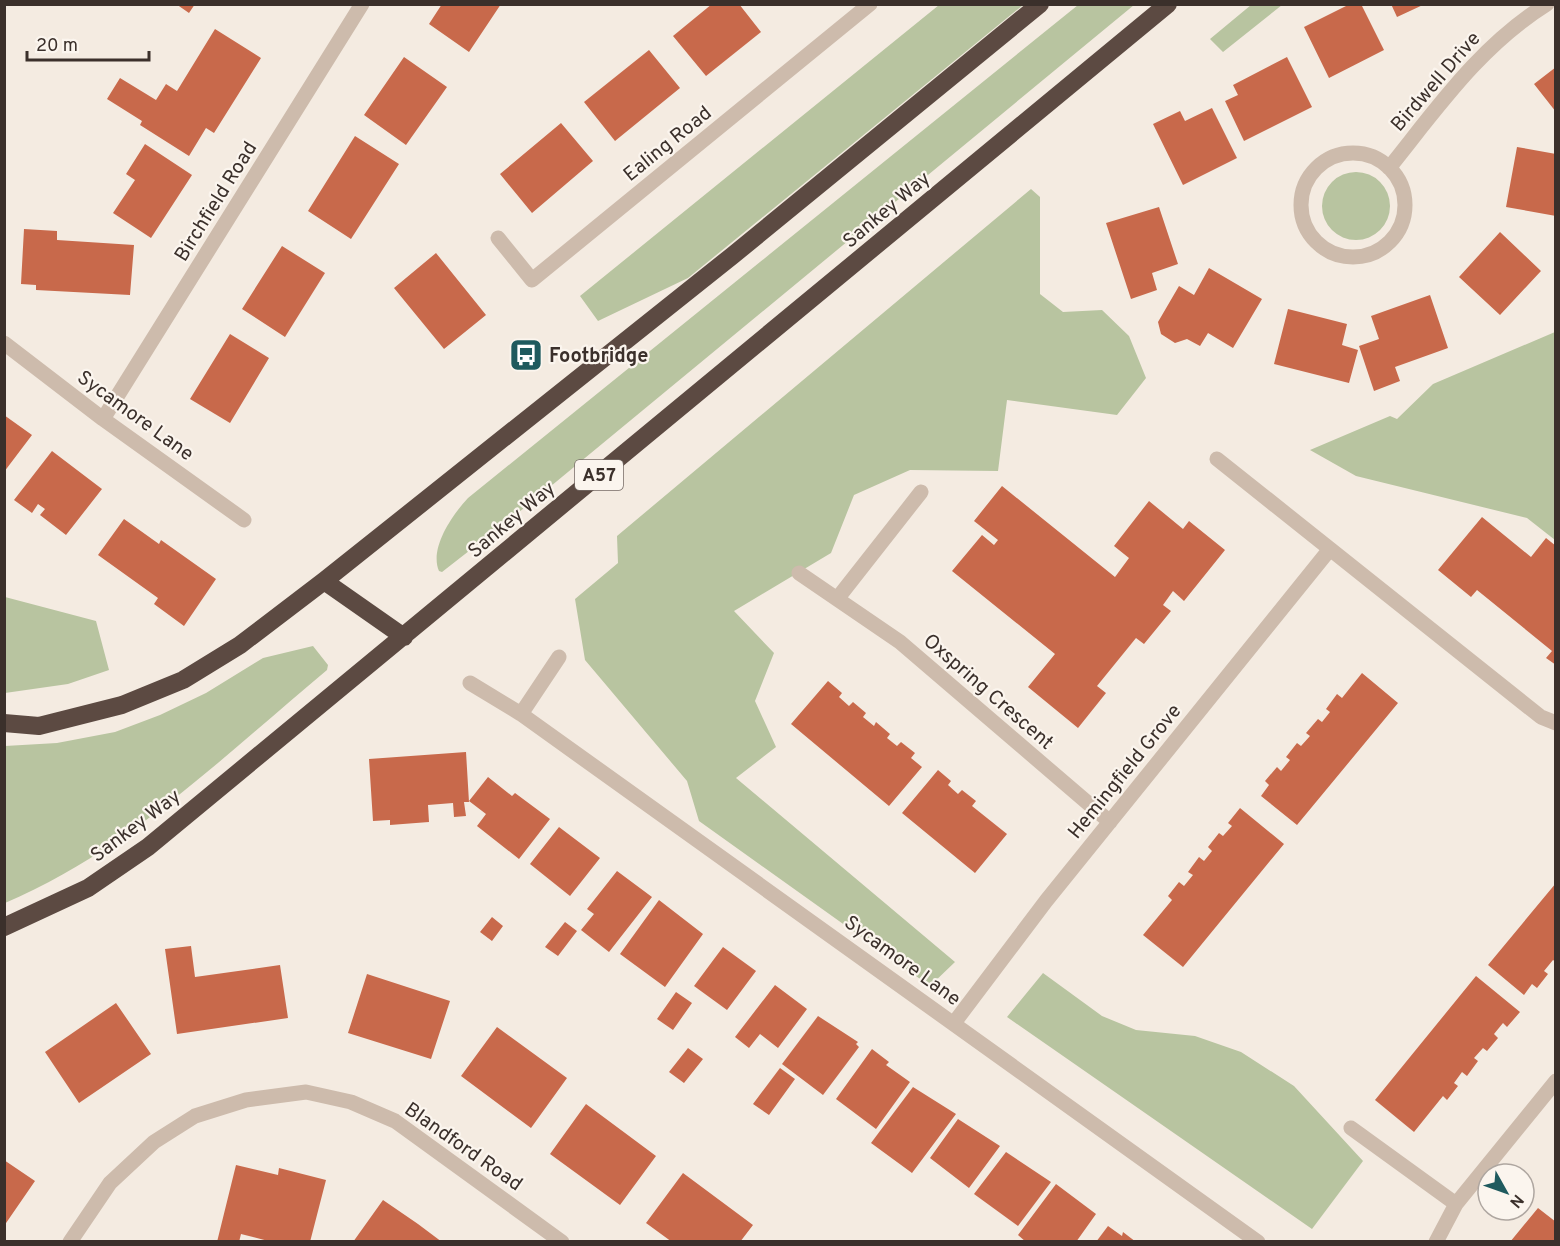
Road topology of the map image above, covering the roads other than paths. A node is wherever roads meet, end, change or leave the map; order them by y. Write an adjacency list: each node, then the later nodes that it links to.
1 (362, 4): 9 (street, Birchfield Road)
2 (870, 4): 7 (street, Ealing Road)
3 (1040, 4): 15 (highway)
4 (1168, 4): 17 (highway, Sankey Way / A57)
5 (1546, 4): 6 (street, Birdwell Drive)
6 (1389, 168): 6 (street)
7 (498, 238)
8 (4, 343): 9 (street, Sycamore Lane)
9 (103, 419): 12 (street, Sycamore Lane)
10 (1217, 459): 13 (street)
11 (921, 492): 16 (street)
12 (244, 520)
13 (1330, 549): 22 (street); 23 (street, Hemingfield Grove)
14 (799, 573): 16 (street, Oxspring Crescent)
15 (324, 581): 17 (highway); 21 (highway)
16 (837, 598): 23 (street, Oxspring Crescent)
17 (404, 637): 24 (highway, Sankey Way / A57)
18 (559, 657): 20 (street)
19 (470, 683): 20 (street, Sycamore Lane)
20 (521, 714): 25 (street, Sycamore Lane)
21 (4, 723)
22 (1556, 723)
23 (1110, 822): 25 (street, Hemingfield Grove)
24 (4, 927)
25 (954, 1023): 31 (street, Sycamore Lane)
26 (1556, 1081): 28 (street)
27 (1351, 1128): 28 (street)
28 (1456, 1204): 32 (street)
29 (70, 1242): 30 (street, Blandford Road)
30 (562, 1242)
31 (1258, 1242)
32 (1436, 1242)

